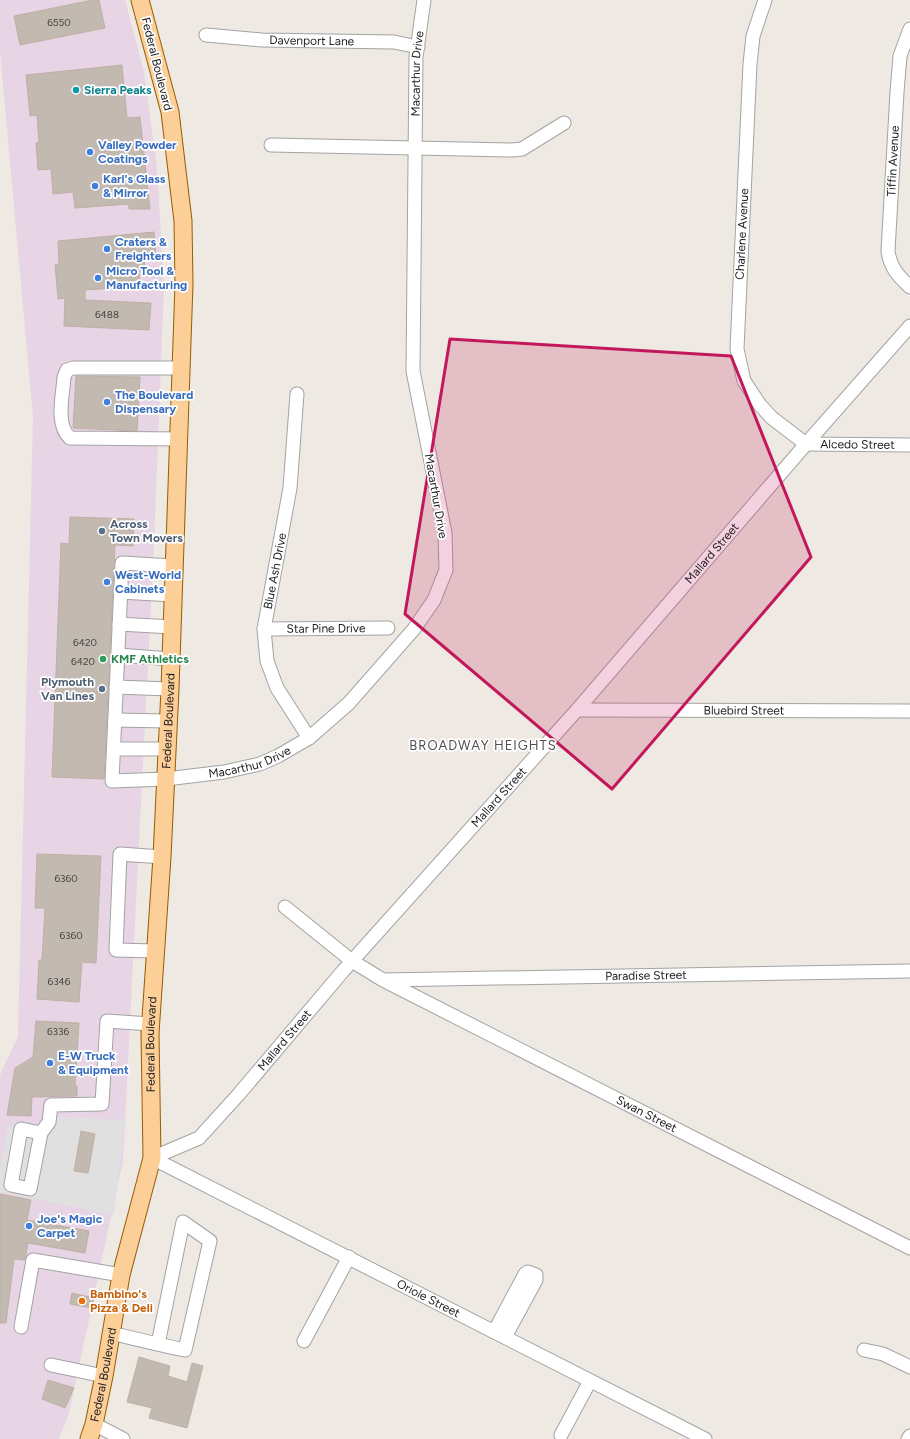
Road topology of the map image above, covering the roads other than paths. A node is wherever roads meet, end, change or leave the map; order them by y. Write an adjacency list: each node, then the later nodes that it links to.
1 (140, 0): 12 (main road, Federal Boulevard)
2 (424, 0): 6 (street, Macarthur Drive)
3 (765, 0): 15 (street, Charlene Avenue)
4 (910, 29): 10 (street, Tiffin Avenue)
5 (206, 35): 6 (street, Davenport Lane)
6 (418, 47): 9 (street, Macarthur Drive)
7 (564, 124): 9 (street)
8 (271, 145): 9 (street)
9 (415, 148): 32 (street, Macarthur Drive)
10 (910, 287)
11 (910, 326): 15 (street, Mallard Street)
12 (181, 368): 14 (main road, Federal Boulevard); 14 (street)
13 (297, 394): 23 (street, Blue Ash Drive)
14 (179, 439): 17 (main road, Federal Boulevard)
15 (806, 444): 16 (street, Alcedo Street); 28 (street, Mallard Street)
16 (910, 445)
17 (173, 566): 18 (street); 19 (main road, Federal Boulevard)
18 (120, 592): 19 (street); 20 (street)
19 (173, 595): 21 (main road, Federal Boulevard)
20 (119, 624): 21 (street); 24 (street)
21 (172, 627): 25 (main road, Federal Boulevard)
22 (388, 628): 23 (street, Star Pine Drive)
23 (264, 629): 32 (street, Blue Ash Drive)
24 (118, 655): 25 (street); 26 (street)
25 (171, 659): 27 (main road, Federal Boulevard)
26 (116, 687): 27 (street); 30 (street)
27 (170, 689): 31 (main road, Federal Boulevard)
28 (577, 710): 29 (street, Bluebird Street); 39 (street, Mallard Street)
29 (910, 711)
30 (115, 720): 31 (street); 33 (street)
31 (168, 721): 34 (main road, Federal Boulevard)
32 (309, 738): 35 (street, Macarthur Drive)
33 (114, 749): 34 (street); 35 (street, Macarthur Drive)
34 (167, 749): 35 (main road, Federal Boulevard)
35 (166, 779): 36 (main road, Federal Boulevard)
36 (162, 857): 38 (main road, Federal Boulevard); 38 (street)
37 (285, 907): 39 (street, Swan Street)
38 (155, 951): 42 (main road, Federal Boulevard)
39 (352, 960): 41 (street, Swan Street); 44 (street, Mallard Street)
40 (910, 971): 41 (street, Paradise Street)
41 (383, 980): 45 (street, Swan Street)
42 (150, 1024): 43 (street); 44 (main road, Federal Boulevard)
43 (41, 1133)
44 (152, 1158): 46 (street, Oriole Street); 47 (main road, Federal Boulevard)
45 (910, 1248)
46 (349, 1257): 50 (street); 56 (street, Oriole Street)
47 (121, 1275): 48 (street); 49 (main road, Federal Boulevard)
48 (21, 1327)
49 (111, 1333): 51 (street); 55 (main road, Federal Boulevard)
50 (304, 1340)
51 (158, 1344): 51 (street)
52 (864, 1350): 54 (street)
53 (51, 1365): 55 (street)
54 (910, 1367)
55 (104, 1376): 57 (main road, Federal Boulevard)
56 (590, 1381): 58 (street); 61 (street, Oriole Street)
57 (92, 1432): 60 (street)
58 (561, 1435)
59 (910, 1436): 62 (street)
60 (123, 1439)
61 (705, 1439)
62 (908, 1439)

